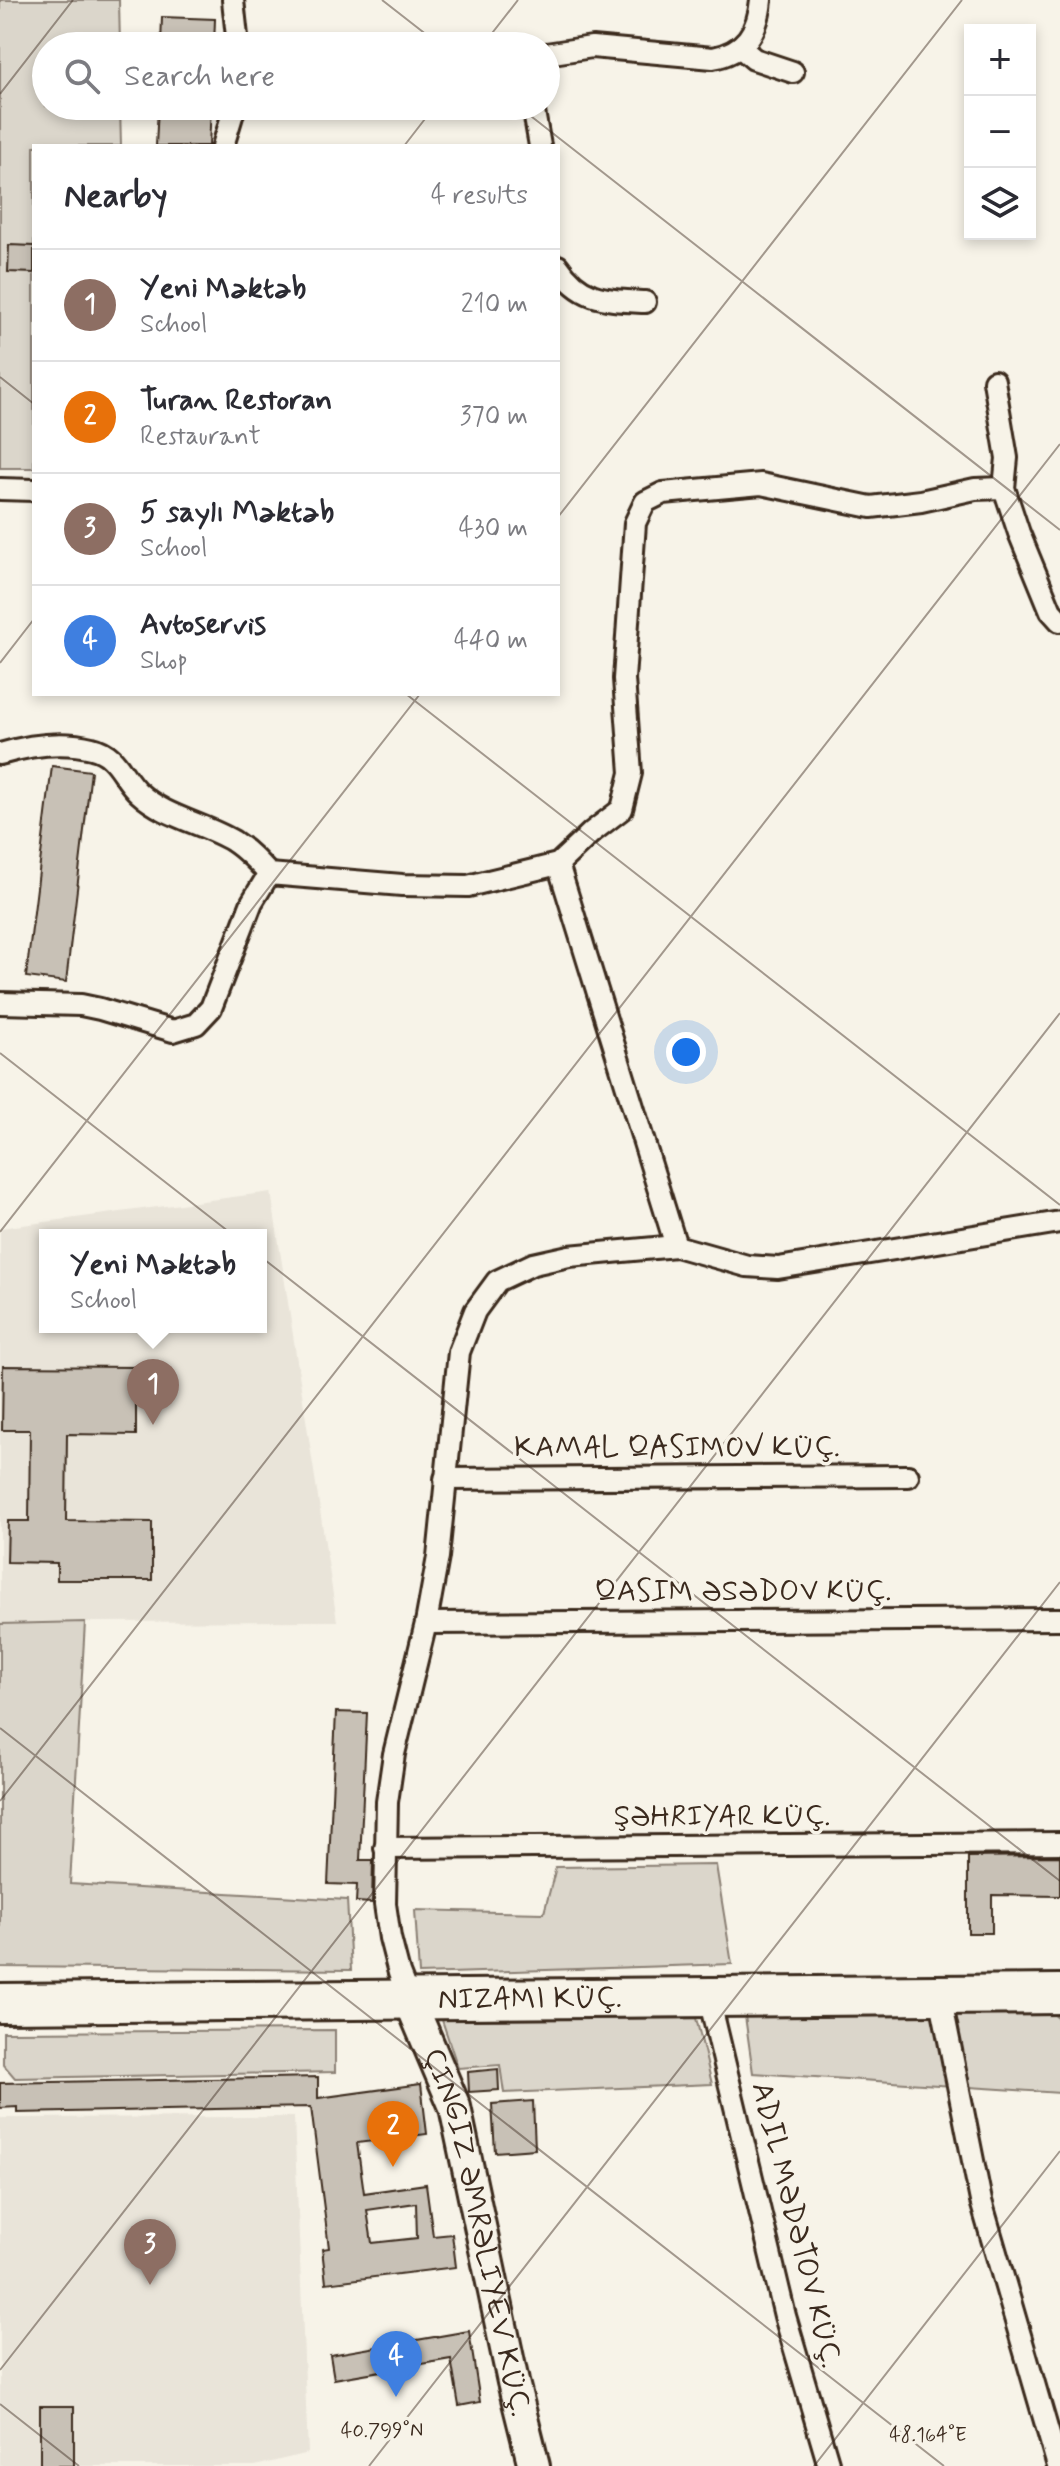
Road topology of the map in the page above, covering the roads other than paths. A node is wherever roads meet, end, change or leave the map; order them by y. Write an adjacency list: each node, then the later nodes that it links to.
1 (233, 0): 3 (street)
2 (761, 0): 4 (street)
3 (236, 32)
4 (741, 48): 5 (street); 6 (street)
5 (560, 52)
6 (793, 72)
7 (231, 120): 9 (street)
8 (535, 120): 10 (street)
9 (224, 144)
10 (540, 144)
11 (560, 269): 12 (street)
12 (645, 302)
13 (994, 381): 14 (street)
14 (1004, 488): 17 (street); 19 (street)
15 (0, 489): 16 (street)
16 (32, 490)
17 (1060, 621)
18 (0, 754): 20 (street)
19 (558, 864): 20 (street); 23 (street)
20 (269, 874): 21 (street)
21 (0, 1003)
22 (1060, 1222): 23 (street)
23 (676, 1246): 25 (street)
24 (908, 1476): 25 (street)
25 (445, 1479): 27 (street)
26 (1060, 1619): 27 (street)
27 (426, 1623): 29 (street)
28 (1060, 1843): 29 (street, ŞƏHRIYAR KÜÇ.)
29 (385, 1848): 33 (street)
30 (1060, 1994): 31 (highway, NIZAMI KÜÇ.)
31 (940, 1995): 32 (highway, NIZAMI KÜÇ.); 37 (street)
32 (709, 1998): 33 (highway, NIZAMI KÜÇ.); 36 (street, ADIL MƏDƏTOV KÜÇ.)
33 (410, 2001): 34 (highway, NIZAMI KÜÇ.); 35 (street, ÇINGIZ ƏMRƏLIYEV KÜÇ.)
34 (0, 2003)
35 (534, 2466)
36 (829, 2466)
37 (1058, 2466)

